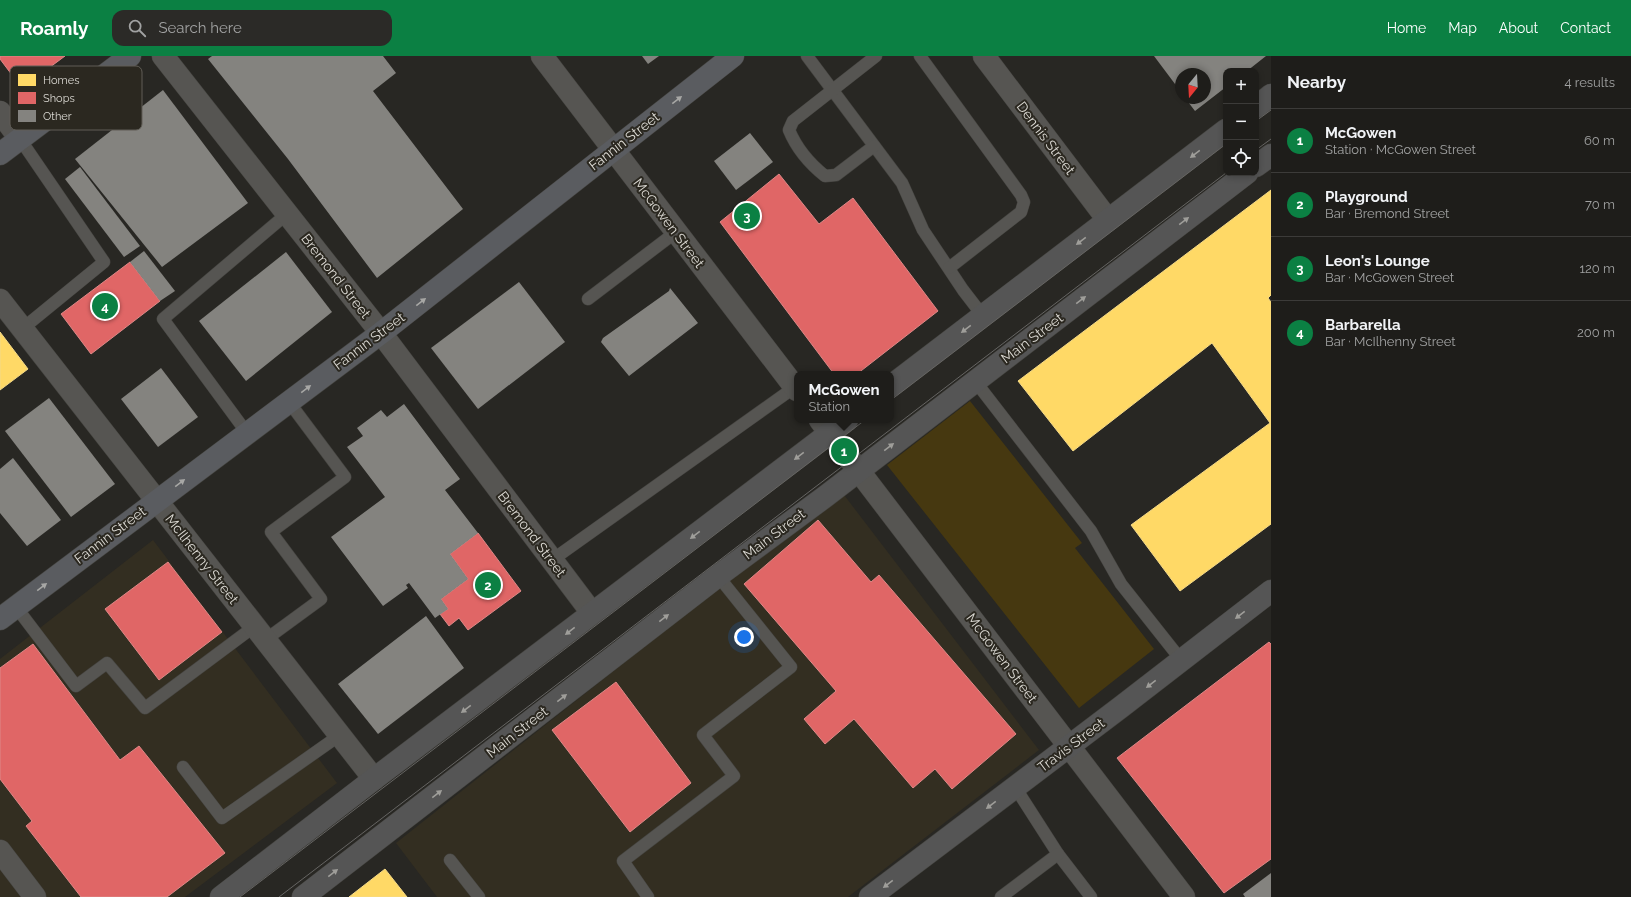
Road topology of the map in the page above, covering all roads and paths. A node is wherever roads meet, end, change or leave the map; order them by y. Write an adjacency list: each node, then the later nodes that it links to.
1 (130, 56): 9 (main road)
2 (163, 56): 25 (street, Bremond Street)
3 (542, 56): 20 (street, McGowen Street)
4 (733, 56): 20 (main road, Fannin Street, one-way to 4)
5 (807, 56): 10 (lane)
6 (876, 56): 10 (lane)
7 (920, 56): 28 (lane)
8 (984, 56): 26 (street, Dennis Street)
9 (117, 66)
10 (832, 90): 19 (lane); 19 (lane)
11 (1271, 95): 12 (main road)
12 (1259, 105)
13 (0, 112): 14 (street)
14 (10, 126)
15 (13, 130): 18 (street)
16 (32, 130): 18 (main road)
17 (1223, 132): 26 (main road, one-way to 26)
18 (20, 139): 21 (main road); 32 (lane)
19 (874, 146): 28 (lane)
20 (613, 150): 27 (street, McGowen Street); 33 (main road, Fannin Street, one-way to 20)
21 (0, 154)
22 (1271, 154): 23 (main road)
23 (1259, 164)
24 (1243, 176): 34 (main road, Main Street, one-way to 24)
25 (288, 213): 33 (street, Bremond Street); 41 (lane)
26 (1108, 220): 31 (main road, one-way to 31)
27 (676, 232): 29 (lane); 36 (street, McGowen Street)
28 (949, 268): 31 (lane)
29 (588, 299)
30 (0, 300): 32 (street, McIlhenny Street)
31 (983, 316): 35 (main road, one-way to 35)
32 (22, 329): 43 (street, McIlhenny Street)
33 (381, 333): 38 (main road, Fannin Street, one-way to 33); 44 (street, Bremond Street)
34 (975, 381): 42 (main road, Main Street, one-way to 34); 50 (lane)
35 (894, 384)
36 (794, 385)
37 (794, 389): 44 (lane)
38 (289, 402): 41 (main road, Fannin Street); 49 (lane)
39 (836, 423): 40 (main road)
40 (825, 426): 42 (street, McGowen Street); 48 (main road, one-way to 48)
41 (247, 433): 43 (main road, Fannin Street, one-way to 41)
42 (858, 470): 45 (main road, Main Street); 52 (street, McGowen Street)
43 (156, 500): 47 (main road, Fannin Street, one-way to 43); 49 (street, McIlhenny Street)
44 (552, 560): 48 (street, Bremond Street)
45 (718, 576): 61 (main road, Main Street, one-way to 45); 63 (lane)
46 (1271, 591): 50 (main road, Travis Street, one-way to 50)
47 (8, 613): 49 (lane)
48 (592, 613): 54 (main road, one-way to 54)
49 (260, 633): 51 (street, McIlhenny Street)
50 (1182, 660): 52 (main road, Travis Street, one-way to 52)
51 (340, 735): 53 (lane); 54 (street, McIlhenny Street)
52 (1069, 746): 55 (main road, Travis Street); 67 (street, McGowen Street)
53 (183, 767)
54 (374, 778): 60 (main road)
55 (1014, 787): 57 (lane); 64 (main road, Travis Street, one-way to 64)
56 (0, 851): 59 (street)
57 (1058, 854): 65 (lane); 66 (lane)
58 (450, 860): 62 (lane)
59 (35, 897)
60 (221, 897)
61 (302, 897)
62 (479, 897)
63 (648, 897)
64 (870, 897)
65 (1001, 897)
66 (1091, 897)
67 (1184, 897)

